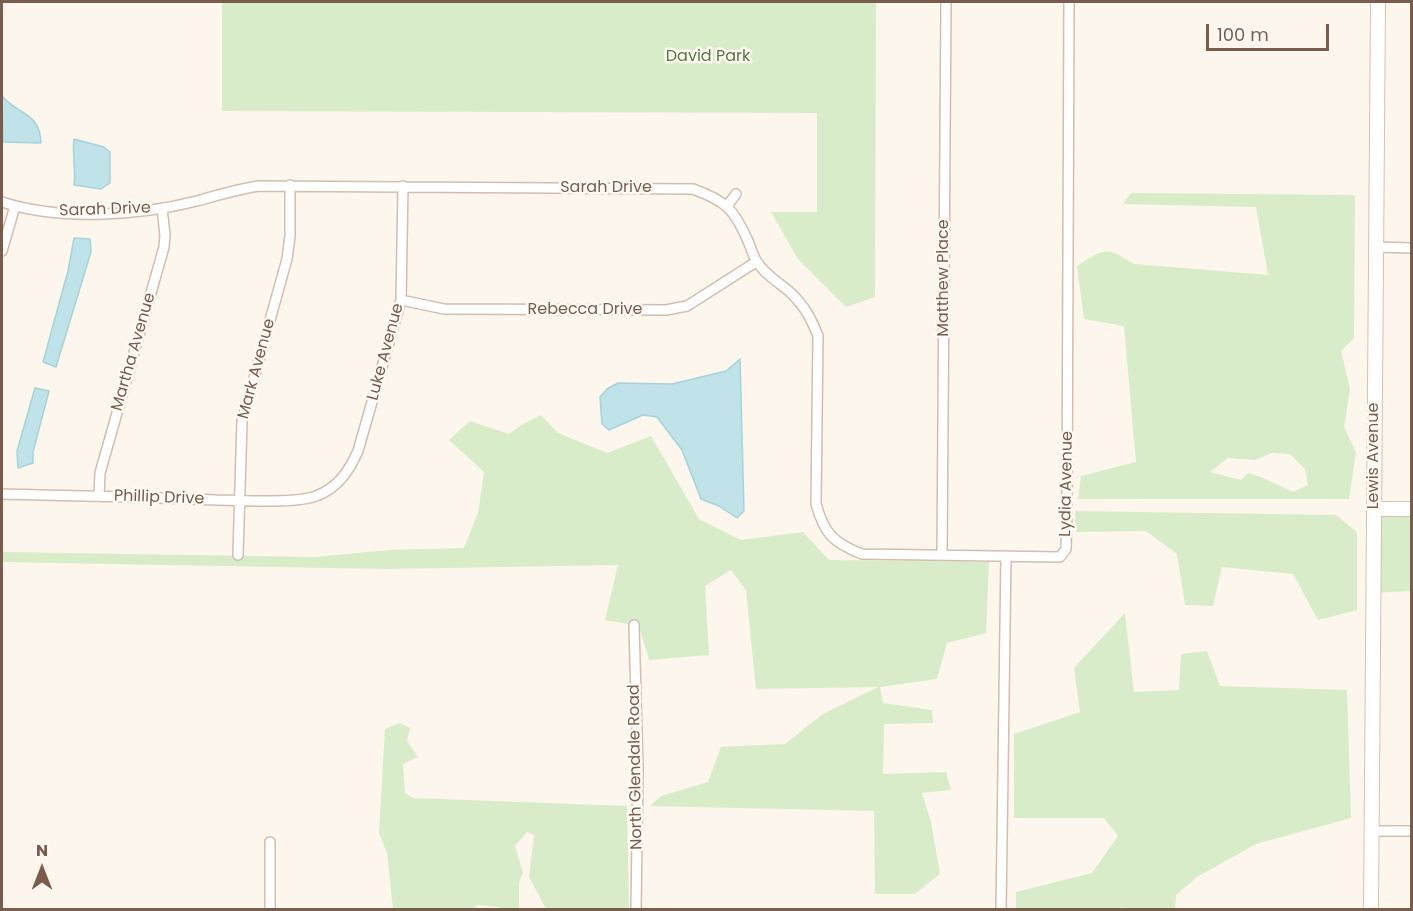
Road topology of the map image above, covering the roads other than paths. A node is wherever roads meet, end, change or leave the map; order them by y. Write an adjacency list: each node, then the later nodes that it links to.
1 (946, 2): 23 (street, Matthew Place)
2 (1069, 2): 24 (street, Lydia Avenue)
3 (1378, 2): 11 (main road, Lewis Avenue)
4 (290, 185): 5 (street, Sarah Drive); 10 (street, Sarah Drive); 19 (street, Mark Avenue)
5 (403, 186): 9 (street, Sarah Drive); 15 (street, Luke Avenue)
6 (736, 194): 9 (street)
7 (2, 202): 8 (street, Sarah Drive)
8 (15, 206): 10 (street, Sarah Drive); 13 (street)
9 (727, 206): 14 (street, Sarah Drive)
10 (162, 208): 17 (street, Martha Avenue)
11 (1376, 247): 12 (street); 20 (main road, Lewis Avenue)
12 (1412, 248)
13 (2, 251)
14 (756, 262): 15 (street, Rebecca Drive); 23 (street, Sarah Drive)
15 (401, 300): 18 (street, Luke Avenue)
16 (2, 494): 17 (street, Phillip Drive)
17 (99, 496): 19 (street, Phillip Drive)
18 (315, 497): 19 (street, Phillip Drive)
19 (240, 500): 22 (street, Mark Avenue)
20 (1374, 509): 21 (main road); 26 (main road, Lewis Avenue)
21 (1412, 509)
22 (238, 555)
23 (942, 555): 24 (street, Sarah Drive)
24 (1006, 556): 31 (street)
25 (634, 625): 30 (street, North Glendale Road)
26 (1371, 831): 27 (street); 32 (main road, Lewis Avenue)
27 (1412, 831)
28 (270, 842): 29 (street)
29 (270, 909)
30 (636, 909)
31 (1001, 909)
32 (1371, 909)

